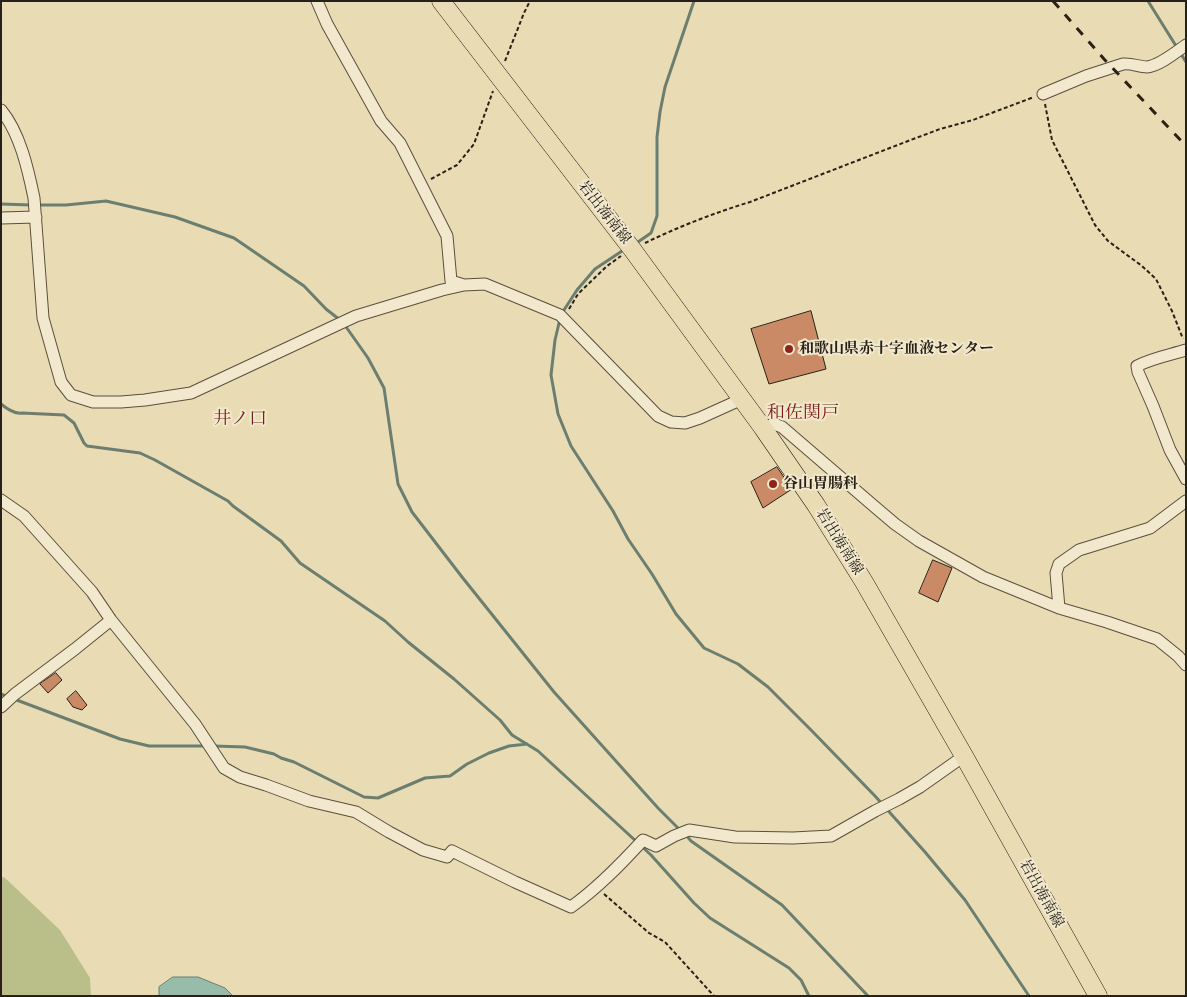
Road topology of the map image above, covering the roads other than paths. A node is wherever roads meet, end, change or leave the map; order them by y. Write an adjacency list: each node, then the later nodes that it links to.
1 (317, 1): 8 (street)
2 (441, 1): 10 (main road, 岩出海南線)
3 (1181, 48): 4 (street)
4 (1042, 94)
5 (1, 110): 6 (street)
6 (36, 217): 7 (street); 8 (street)
7 (1, 218)
8 (464, 285): 10 (street)
9 (1186, 348): 12 (street)
10 (742, 399): 11 (main road, 岩出海南線)
11 (763, 428): 15 (street); 19 (main road, 岩出海南線)
12 (1186, 479)
13 (1, 500): 16 (street)
14 (1186, 501): 15 (street)
15 (1059, 608): 17 (street)
16 (111, 620): 18 (street); 19 (street)
17 (1186, 665)
18 (1, 707)
19 (964, 756): 20 (main road, 岩出海南線)
20 (1098, 996)

